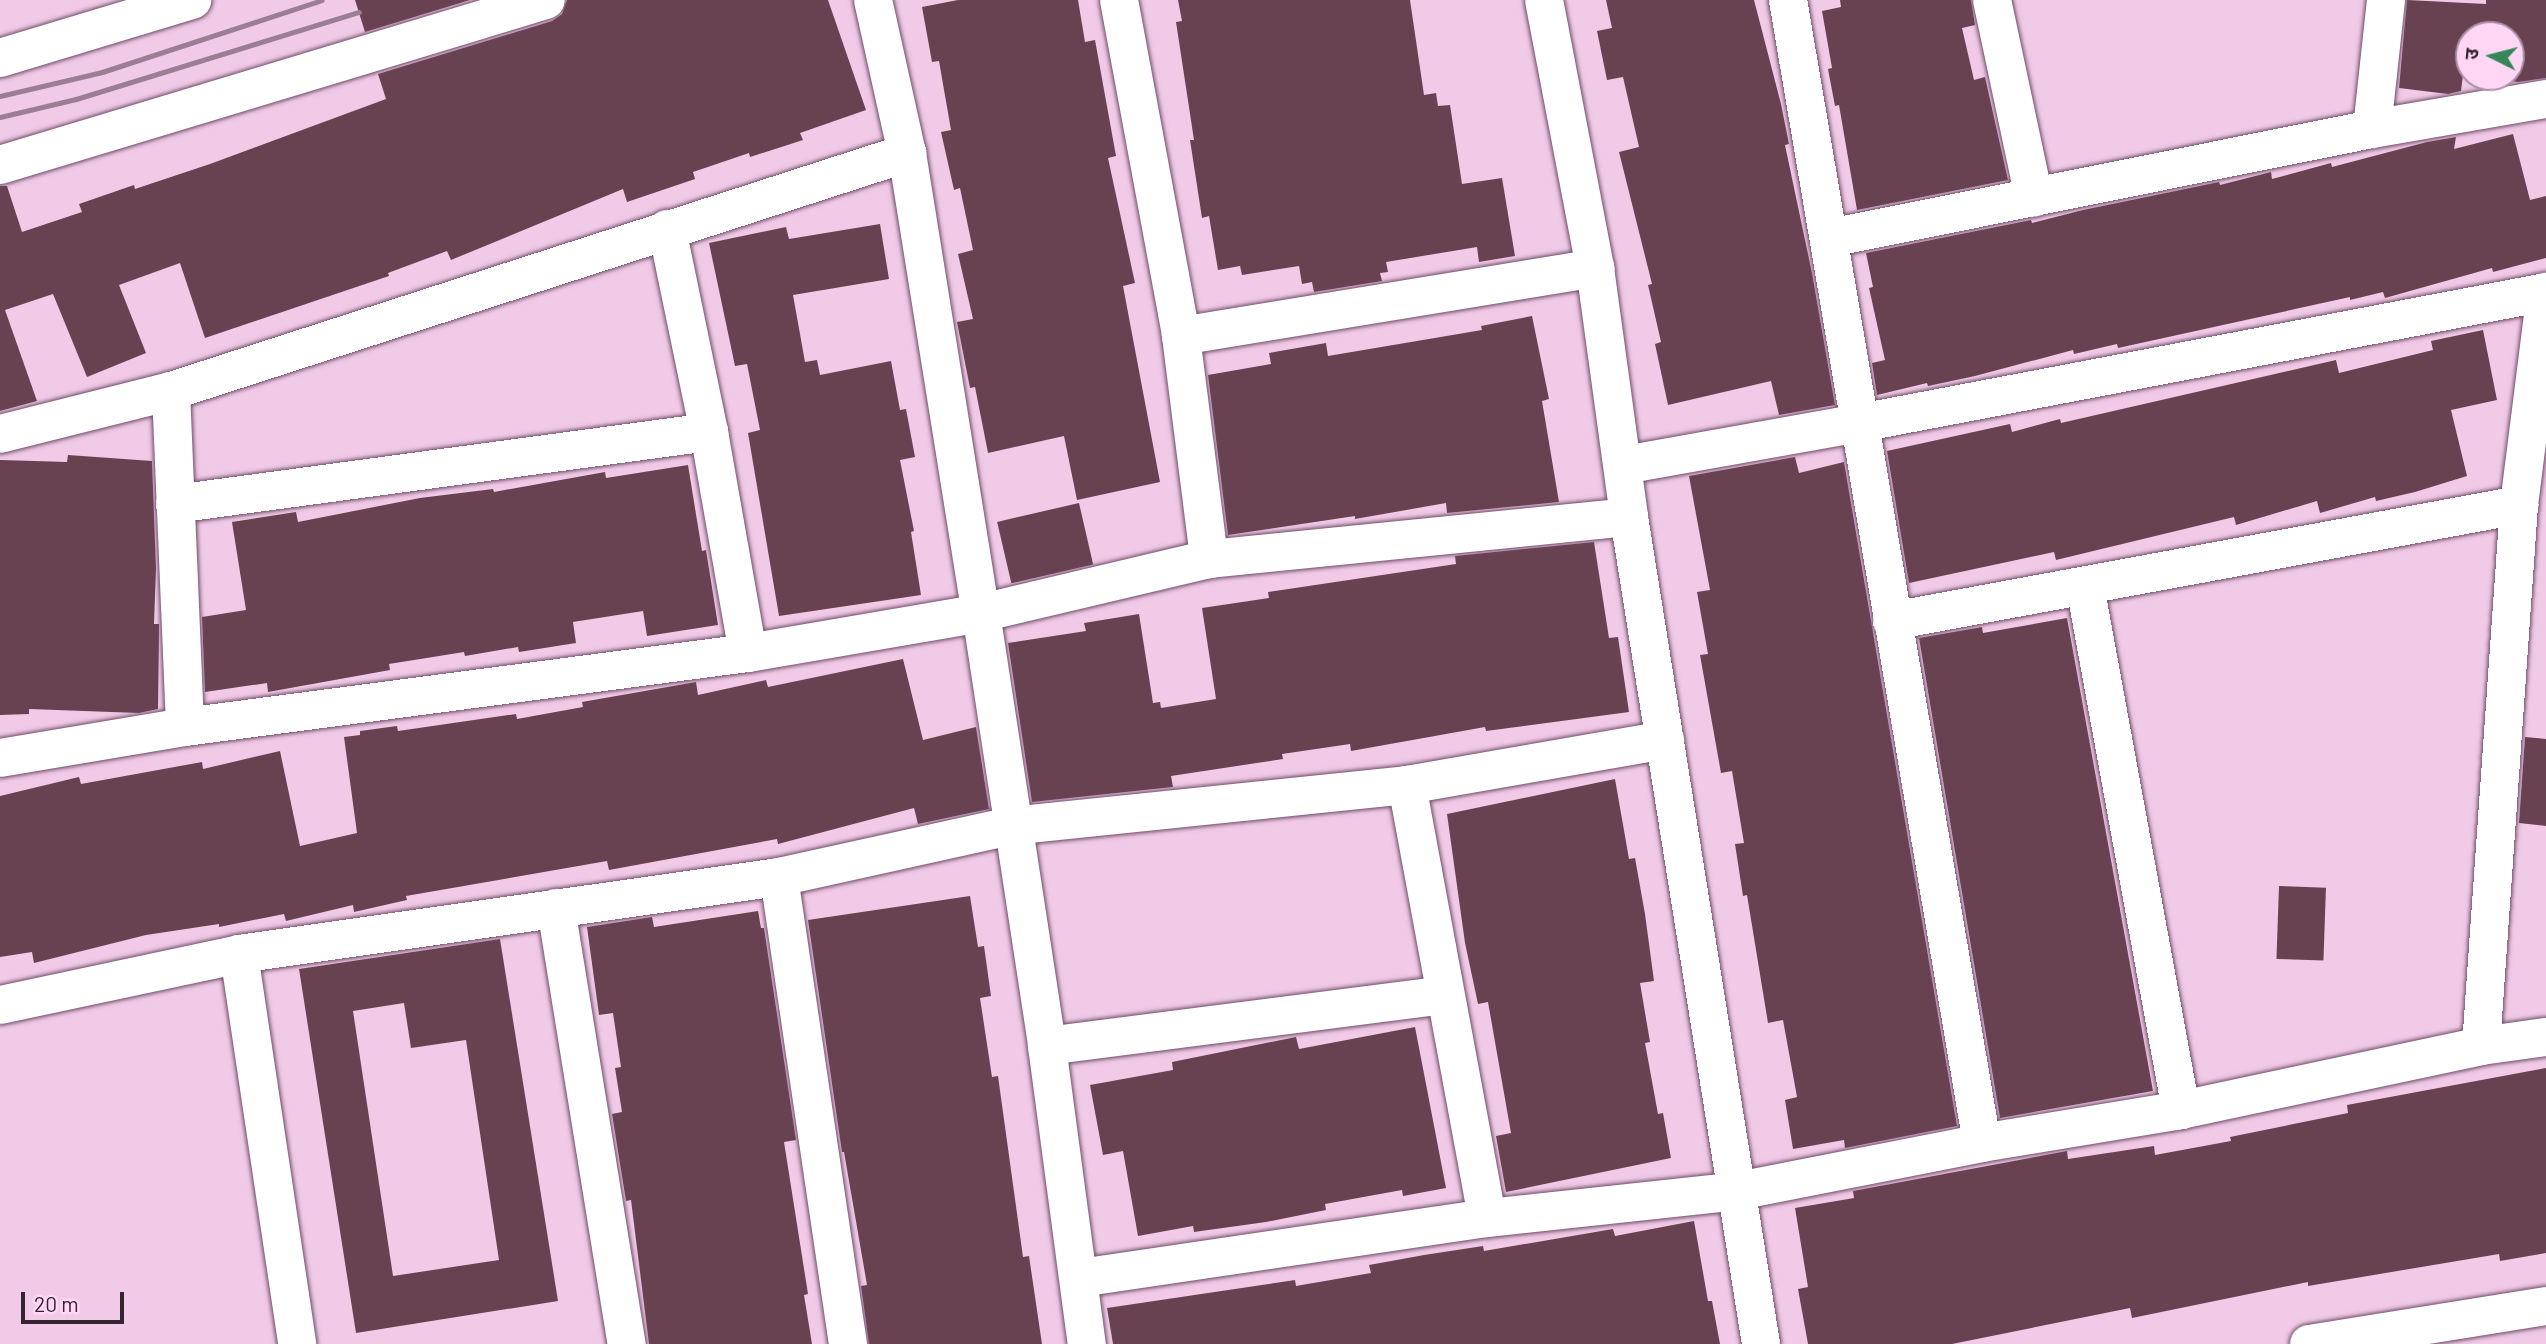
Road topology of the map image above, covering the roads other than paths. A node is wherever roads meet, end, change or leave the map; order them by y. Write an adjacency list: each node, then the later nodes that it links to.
1 (192, 0): 9 (street)
2 (546, 0): 13 (street)
3 (873, 0): 12 (street)
4 (1119, 0): 19 (street)
5 (1544, 0): 17 (street)
6 (1788, 0): 16 (street)
7 (1992, 0): 14 (street)
8 (2386, 0): 11 (street)
9 (0, 58)
10 (2546, 99): 11 (street)
11 (2372, 129): 14 (street)
12 (907, 153): 15 (street); 30 (street)
13 (0, 165)
14 (2034, 198): 16 (street)
15 (667, 229): 20 (street); 22 (street)
16 (1830, 238): 21 (street)
17 (1595, 268): 19 (street); 24 (street)
18 (2546, 292): 21 (street); 26 (street)
19 (1181, 336): 28 (street)
20 (171, 391): 23 (street); 25 (street)
21 (1860, 424): 24 (street); 31 (street)
22 (709, 432): 25 (street); 32 (street)
23 (0, 434)
24 (1624, 465): 27 (street)
25 (175, 504): 33 (street)
26 (2519, 505): 29 (street); 45 (street)
27 (1629, 517): 28 (street); 34 (street)
28 (1209, 559): 30 (street)
29 (2085, 586): 31 (street); 46 (street)
30 (981, 613): 32 (street); 37 (street)
31 (1892, 621): 47 (street)
32 (748, 653): 33 (street)
33 (185, 727): 35 (street)
34 (1665, 740): 36 (street); 48 (street)
35 (0, 758)
36 (1407, 785): 37 (street); 41 (street)
37 (1011, 826): 38 (street); 44 (street)
38 (779, 877): 39 (street); 55 (street)
39 (556, 908): 40 (street); 54 (street)
40 (239, 954): 42 (street); 53 (street)
41 (1444, 995): 44 (street); 49 (street)
42 (0, 1005)
43 (2546, 1037): 45 (street)
44 (1047, 1046): 50 (street)
45 (2481, 1046): 46 (street)
46 (2181, 1110): 47 (street)
47 (1982, 1143): 48 (street)
48 (1738, 1191): 49 (street); 57 (street)
49 (1488, 1218): 50 (street)
50 (1080, 1278): 56 (street)
51 (2546, 1306): 52 (street)
52 (2439, 1333): 58 (street)
53 (297, 1344)
54 (627, 1344)
55 (848, 1344)
56 (1087, 1344)
57 (1761, 1344)
58 (2309, 1344)

